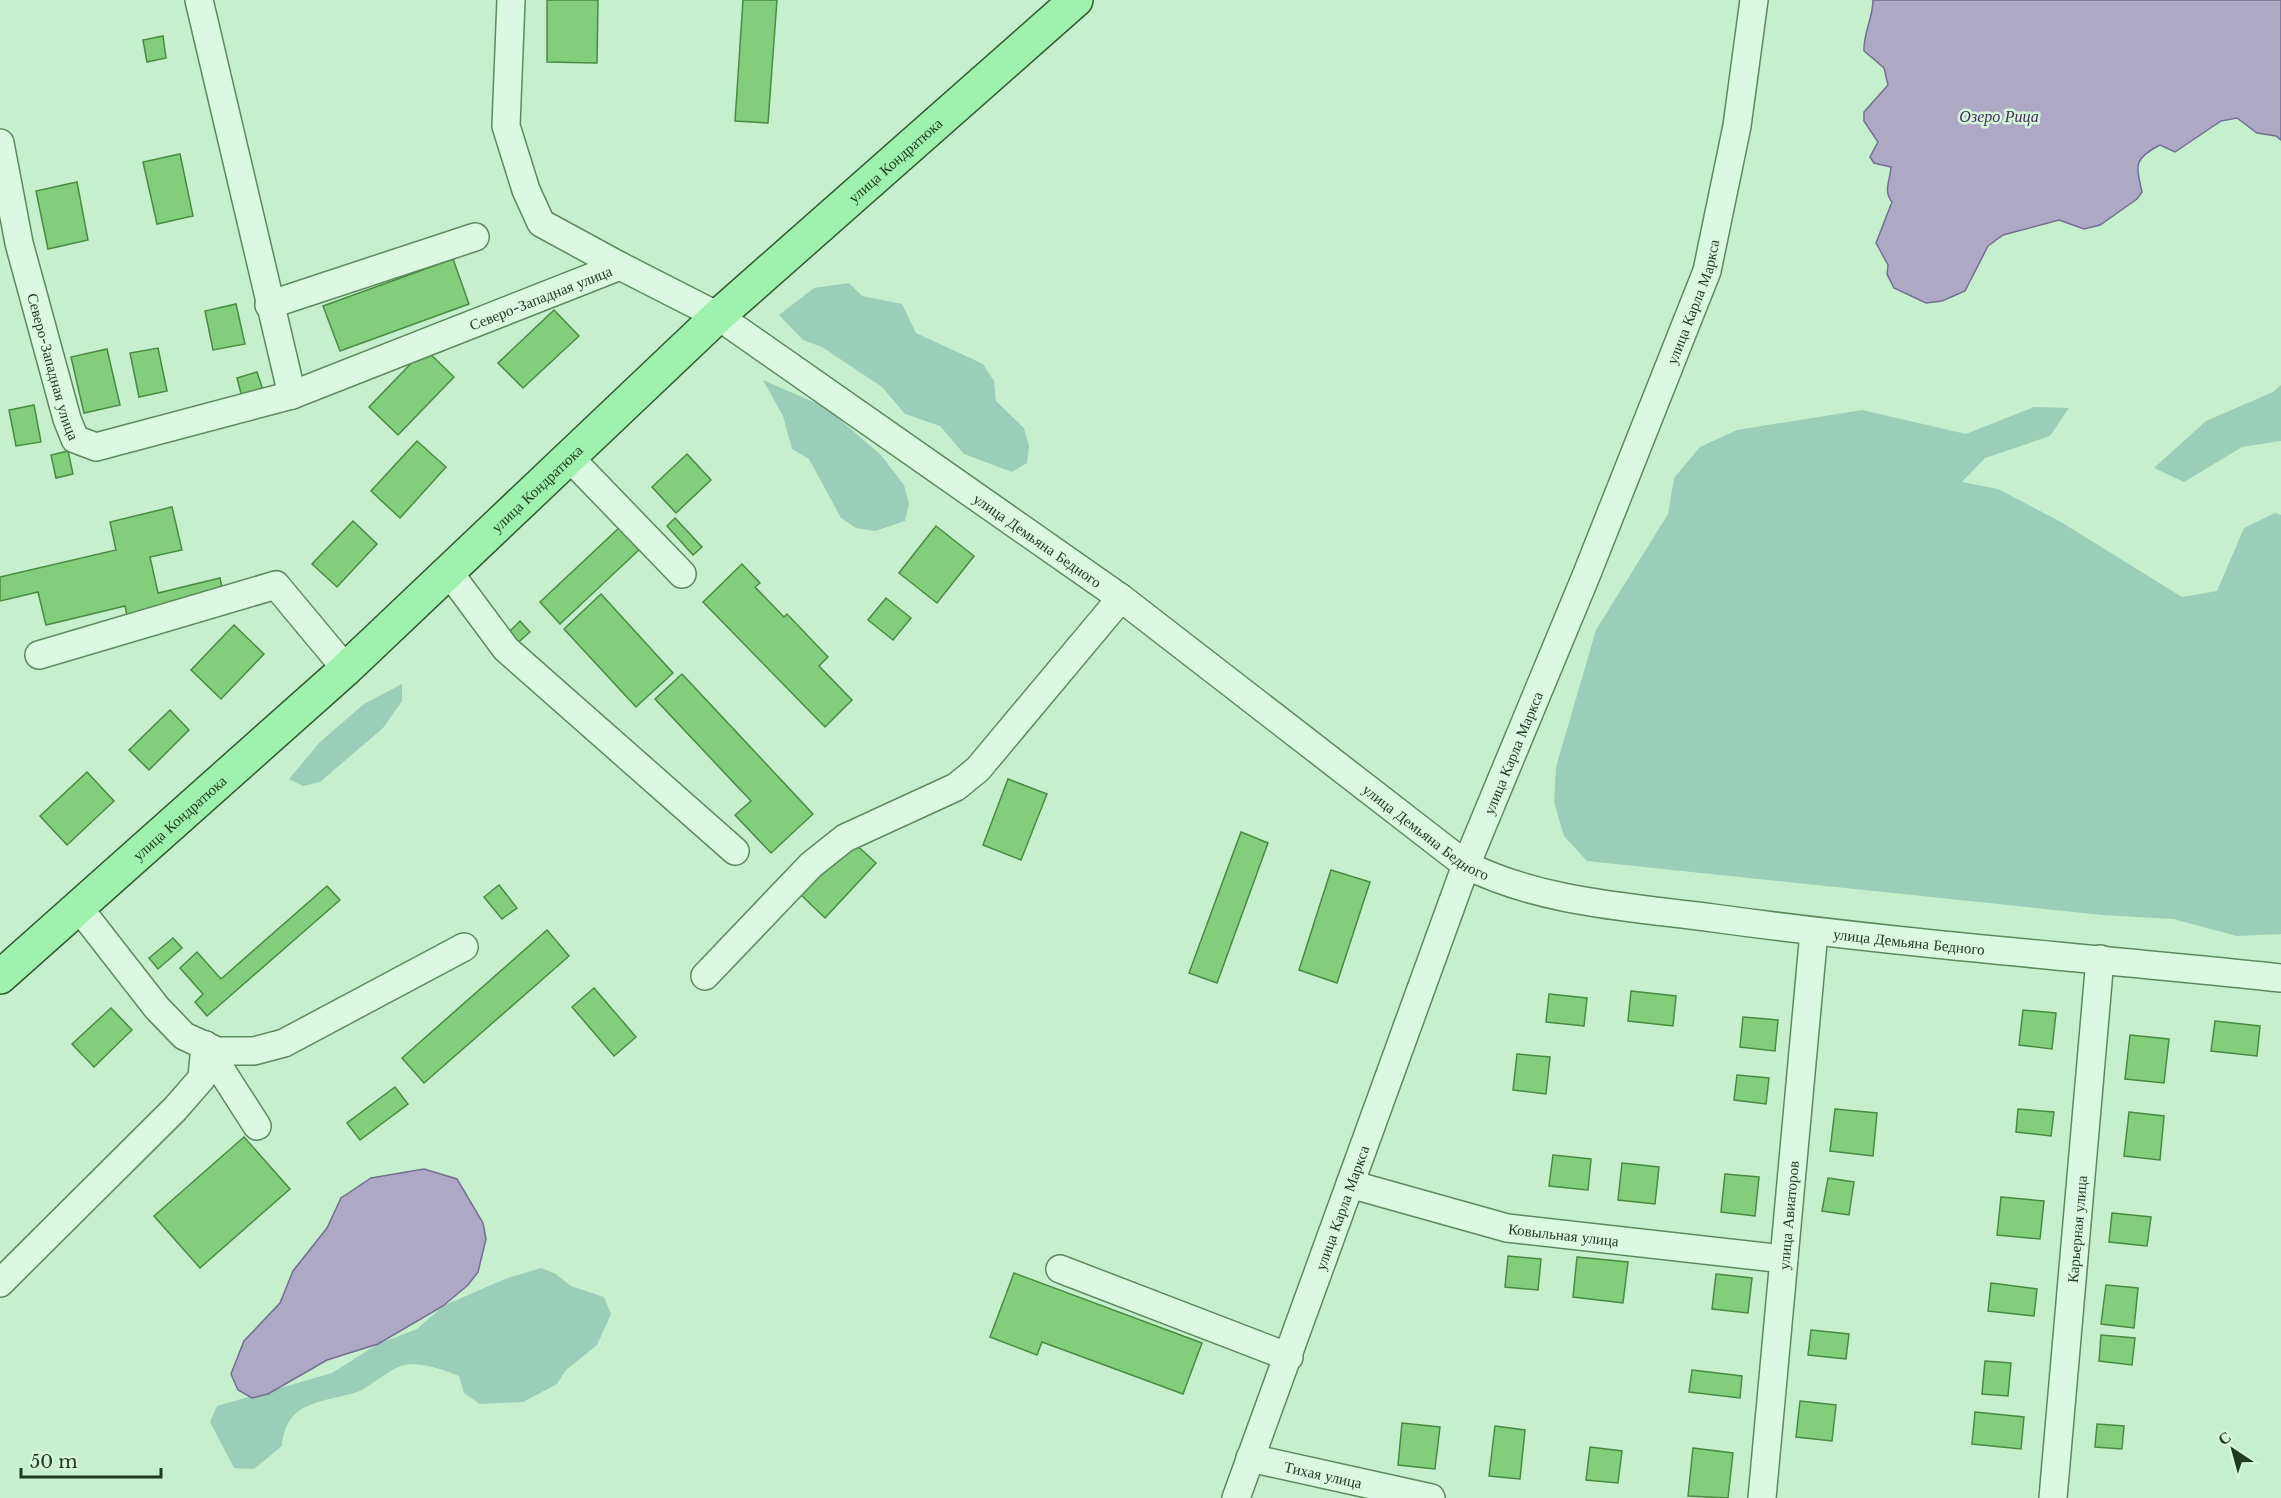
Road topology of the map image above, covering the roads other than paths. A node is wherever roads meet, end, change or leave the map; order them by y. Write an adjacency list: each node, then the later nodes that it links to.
1 (200, 0): 8 (street)
2 (510, 0): 7 (street)
3 (1076, 0): 9 (main road, улица Кондратюка)
4 (1754, 0): 18 (street, улица Карла Маркса)
5 (0, 143): 10 (street, Северо-Западная улица)
6 (475, 237): 8 (street)
7 (620, 266): 9 (street, Северо-Западная улица); 10 (street, Северо-Западная улица)
8 (269, 305): 10 (street)
9 (718, 316): 11 (main road, улица Кондратюка); 14 (street, улица Демьяна Бедного)
10 (292, 395)
11 (569, 457): 12 (main road, улица Кондратюка); 13 (street)
12 (448, 571): 16 (main road, улица Кондратюка); 17 (street)
13 (682, 574)
14 (1121, 598): 18 (street, улица Демьяна Бедного); 23 (street)
15 (39, 655): 16 (street)
16 (346, 669): 19 (main road, улица Кондратюка)
17 (735, 851)
18 (1466, 866): 20 (street, улица Демьяна Бедного); 28 (street, улица Карла Маркса)
19 (80, 908): 24 (main road, улица Кондратюка); 26 (street)
20 (1814, 932): 22 (street, улица Демьяна Бедного); 29 (street, улица Авиаторов)
21 (464, 947): 26 (street)
22 (2100, 959): 25 (street, улица Демьяна Бедного); 37 (street, Карьерная улица)
23 (705, 976)
24 (0, 977)
25 (2281, 978)
26 (205, 1045): 27 (street); 31 (street)
27 (257, 1126)
28 (1350, 1184): 29 (street, Ковыльная улица); 32 (street, улица Карла Маркса)
29 (1784, 1258): 36 (street, улица Авиаторов)
30 (1060, 1269): 32 (street)
31 (0, 1284)
32 (1289, 1357): 33 (street, улица Карла Маркса)
33 (1250, 1458): 34 (street, улица Карла Маркса); 35 (street, Тихая улица)
34 (1236, 1498)
35 (1431, 1498)
36 (1762, 1498)
37 (2053, 1498)

